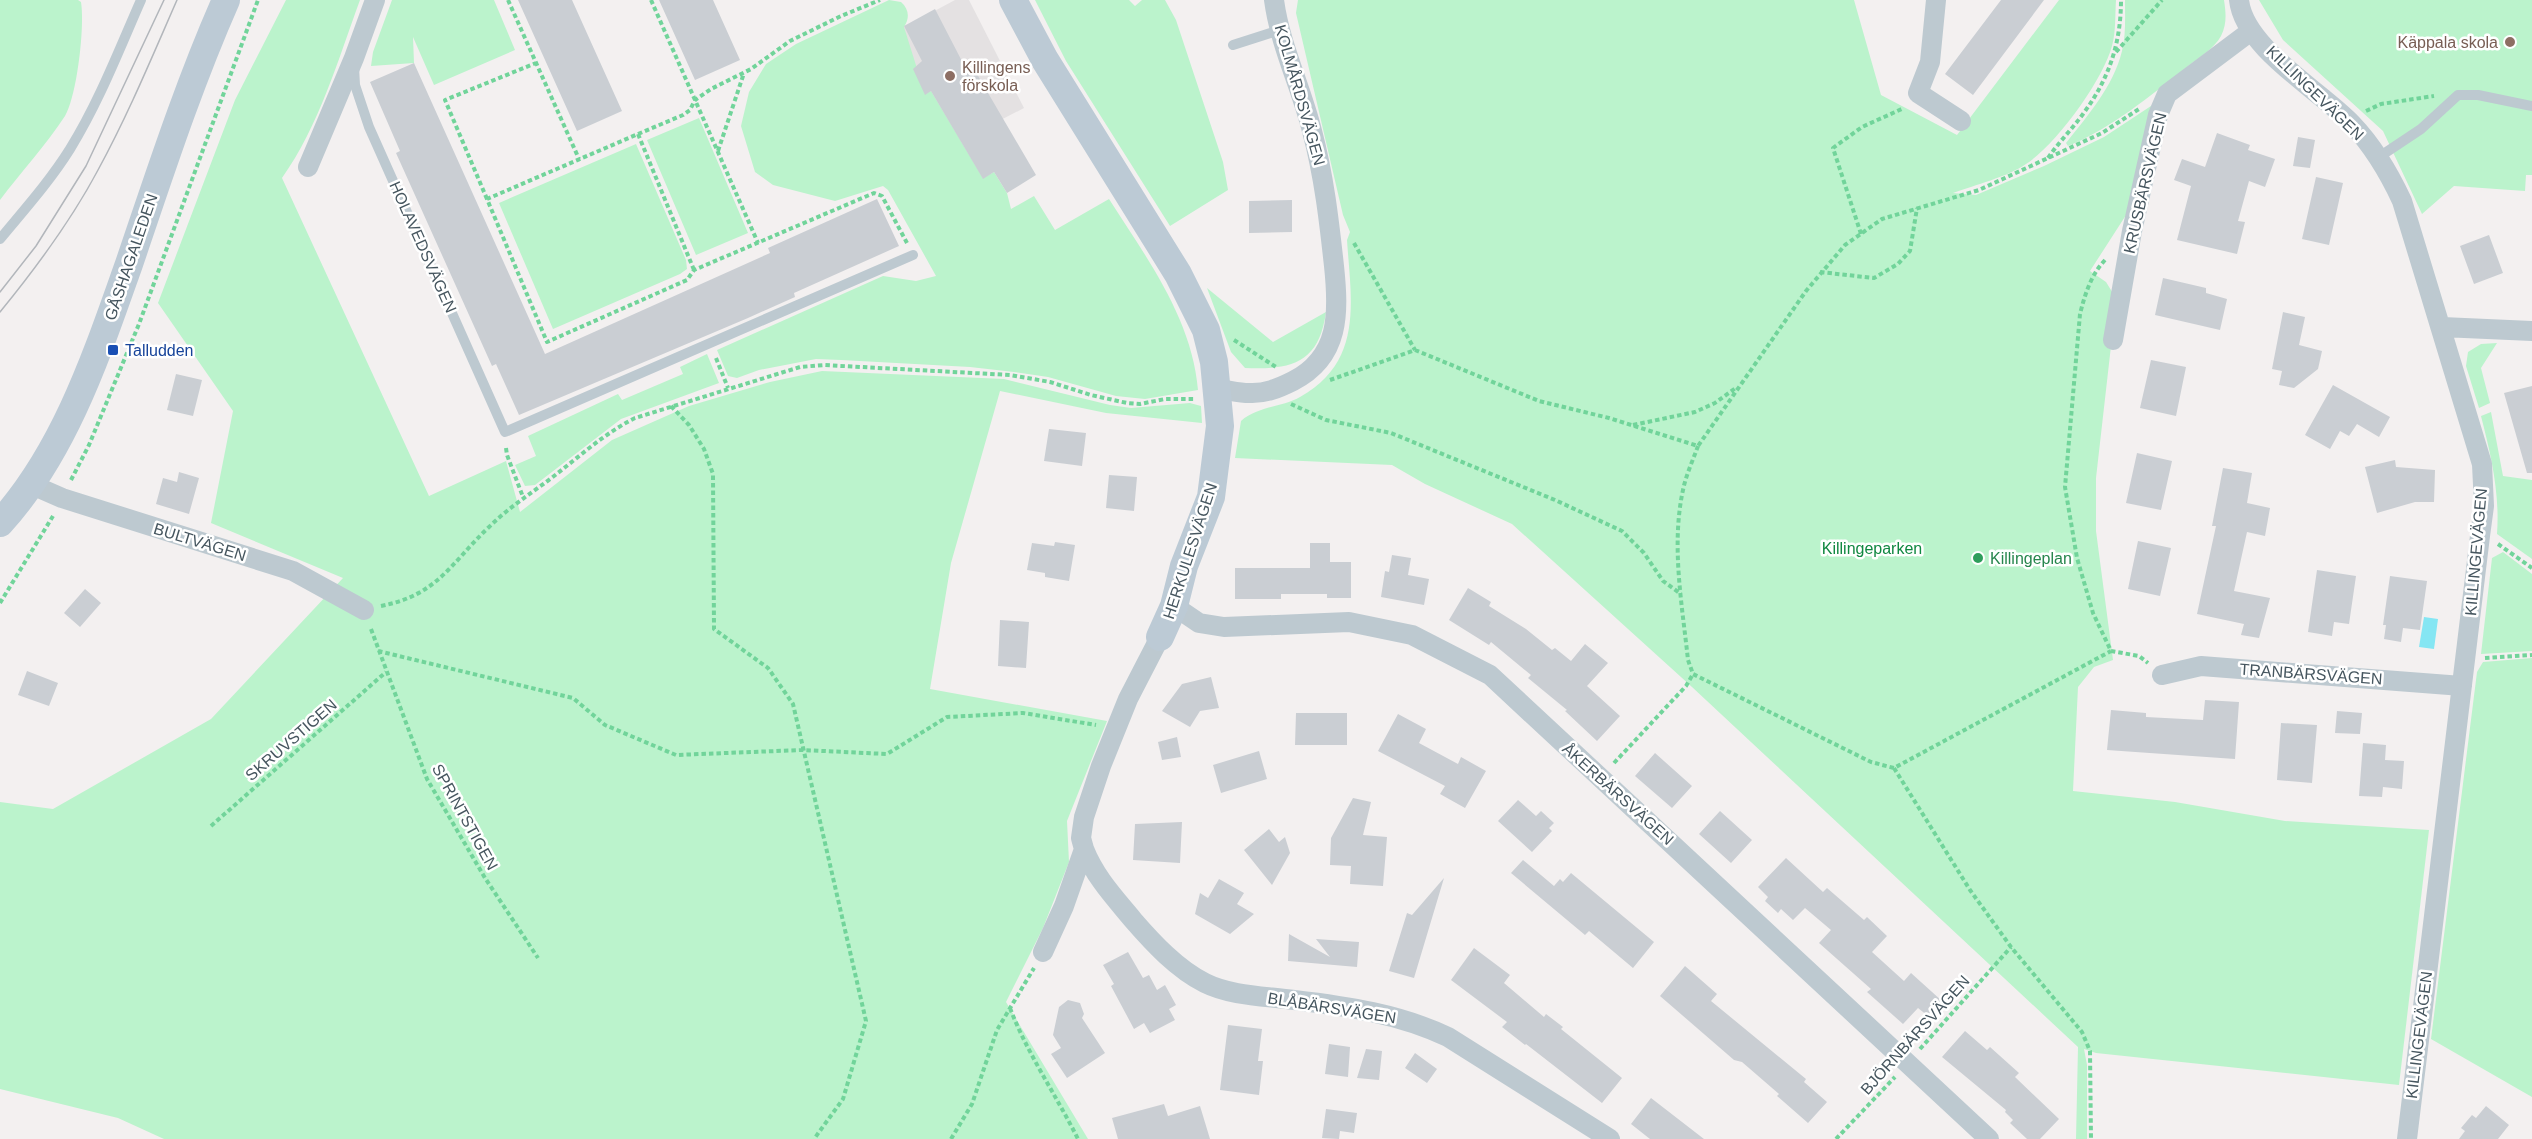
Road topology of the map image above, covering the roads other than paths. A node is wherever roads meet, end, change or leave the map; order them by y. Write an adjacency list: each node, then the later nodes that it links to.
1 (141, 0): 16 (lane)
2 (226, 0): 22 (street, GÅSHAGALEDEN)
3 (375, 0): 11 (street, HOLAVEDSVÄGEN)
4 (1013, 0): 21 (street, HERKULESVÄGEN)
5 (1274, 0): 8 (street, KOLMÅRDSVÄGEN)
6 (1936, 0): 13 (street)
7 (2239, 0): 9 (street, KILLINGEVÄGEN)
8 (1280, 30): 10 (lane); 21 (street, KOLMÅRDSVÄGEN)
9 (2251, 31): 14 (street, KILLINGEVÄGEN); 20 (street, KRUSBÄRSVÄGEN)
10 (1233, 45)
11 (354, 58): 15 (street, HOLAVEDSVÄGEN); 17 (lane, HOLAVEDSVÄGEN)
12 (2532, 106): 14 (lane)
13 (1960, 121)
14 (2379, 157): 18 (street, KILLINGEVÄGEN)
15 (308, 166)
16 (0, 239)
17 (913, 255)
18 (2442, 327): 19 (street); 28 (street, KILLINGEVÄGEN)
19 (2532, 331)
20 (2113, 340)
21 (1218, 388): 24 (street, HERKULESVÄGEN)
22 (14, 503): 23 (street, GÅSHAGALEDEN); 25 (street, BULTVÄGEN)
23 (0, 545)
24 (1174, 606): 26 (street, HERKULESVÄGEN); 32 (street, ÅKERBÄRSVÄGEN)
25 (364, 609)
26 (1160, 637): 29 (street, HERKULESVÄGEN)
27 (2162, 675): 28 (street, TRANBÄRSVÄGEN)
28 (2462, 686): 33 (street, KILLINGEVÄGEN)
29 (1084, 849): 30 (street, HERKULESVÄGEN); 31 (street, BLÅBÄRSVÄGEN)
30 (1043, 952)
31 (1610, 1139)
32 (1989, 1139)
33 (2407, 1139)

